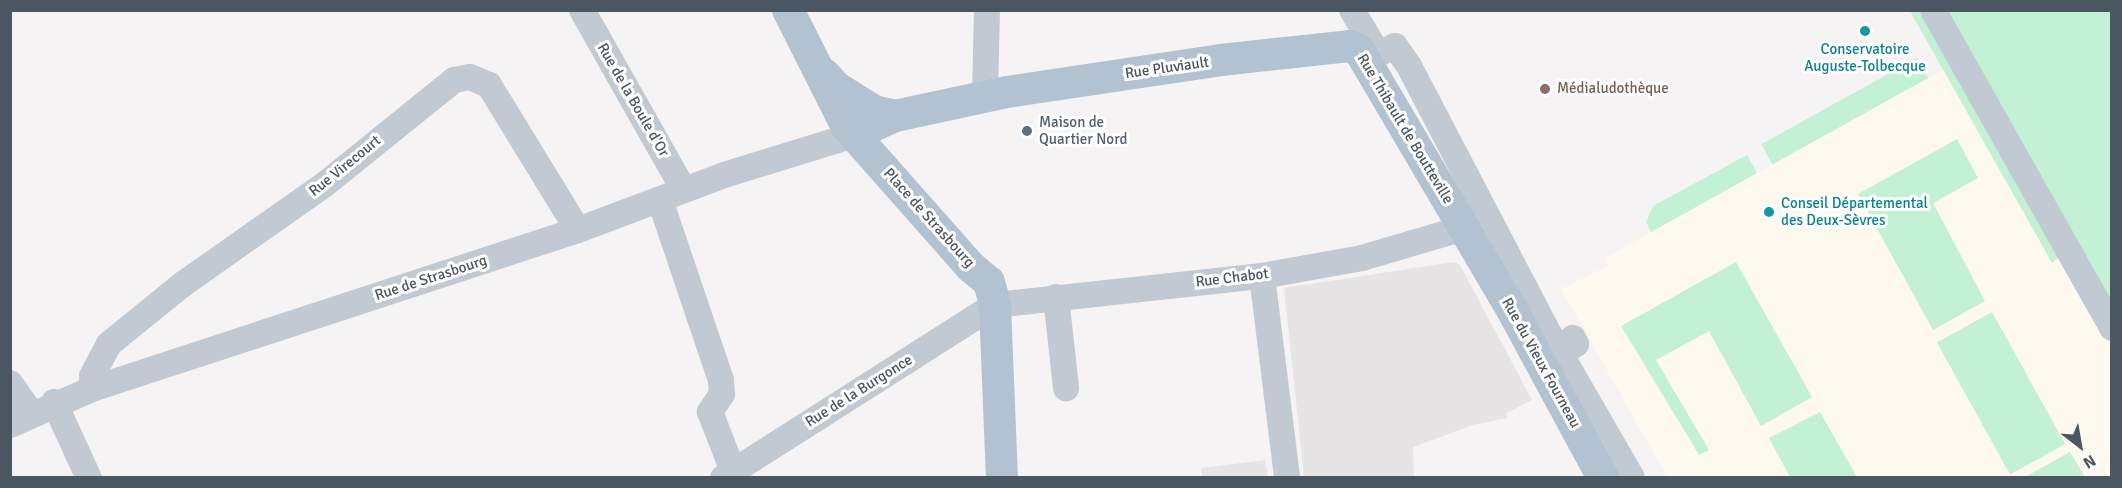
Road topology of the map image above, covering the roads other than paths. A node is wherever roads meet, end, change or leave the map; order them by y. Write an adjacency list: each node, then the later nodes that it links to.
1 (582, 10): 12 (street, Rue de la Boule d'Or)
2 (788, 10): 8 (main road)
3 (987, 10): 9 (street)
4 (1338, 10): 7 (street, Rue Thibault de Boutteville)
5 (1352, 10): 30 (street)
6 (1934, 10): 19 (street)
7 (1349, 46): 9 (main road, Rue Pluviault); 15 (main road, Rue Thibault de Boutteville)
8 (822, 71): 10 (main road); 11 (main road, Place de Strasbourg)
9 (986, 96): 10 (main road)
10 (895, 116): 11 (main road)
11 (854, 135): 12 (street, Rue de Strasbourg); 18 (main road, Place de Strasbourg)
12 (684, 190): 13 (street, Rue de Strasbourg)
13 (660, 200): 14 (street, Rue de Strasbourg); 25 (street)
14 (578, 230): 22 (street, Rue de Strasbourg); 22 (street, Rue Virecourt)
15 (1471, 239): 16 (street, Rue Chabot); 29 (main road, Rue du Vieux Fourneau)
16 (1262, 276): 17 (street, Rue Chabot); 28 (street)
17 (1056, 297): 18 (street, Rue Chabot); 21 (street)
18 (995, 305): 25 (street, Rue de la Burgonce); 27 (main road, Place de Strasbourg)
19 (2112, 328)
20 (10, 383): 24 (street)
21 (1066, 388)
22 (92, 389): 23 (street, Rue de Strasbourg)
23 (54, 402): 24 (street, Rue de Strasbourg); 26 (street)
24 (21, 419)
25 (728, 474)
26 (89, 477)
27 (1002, 477)
28 (1287, 477)
29 (1603, 477)
30 (1632, 477)

